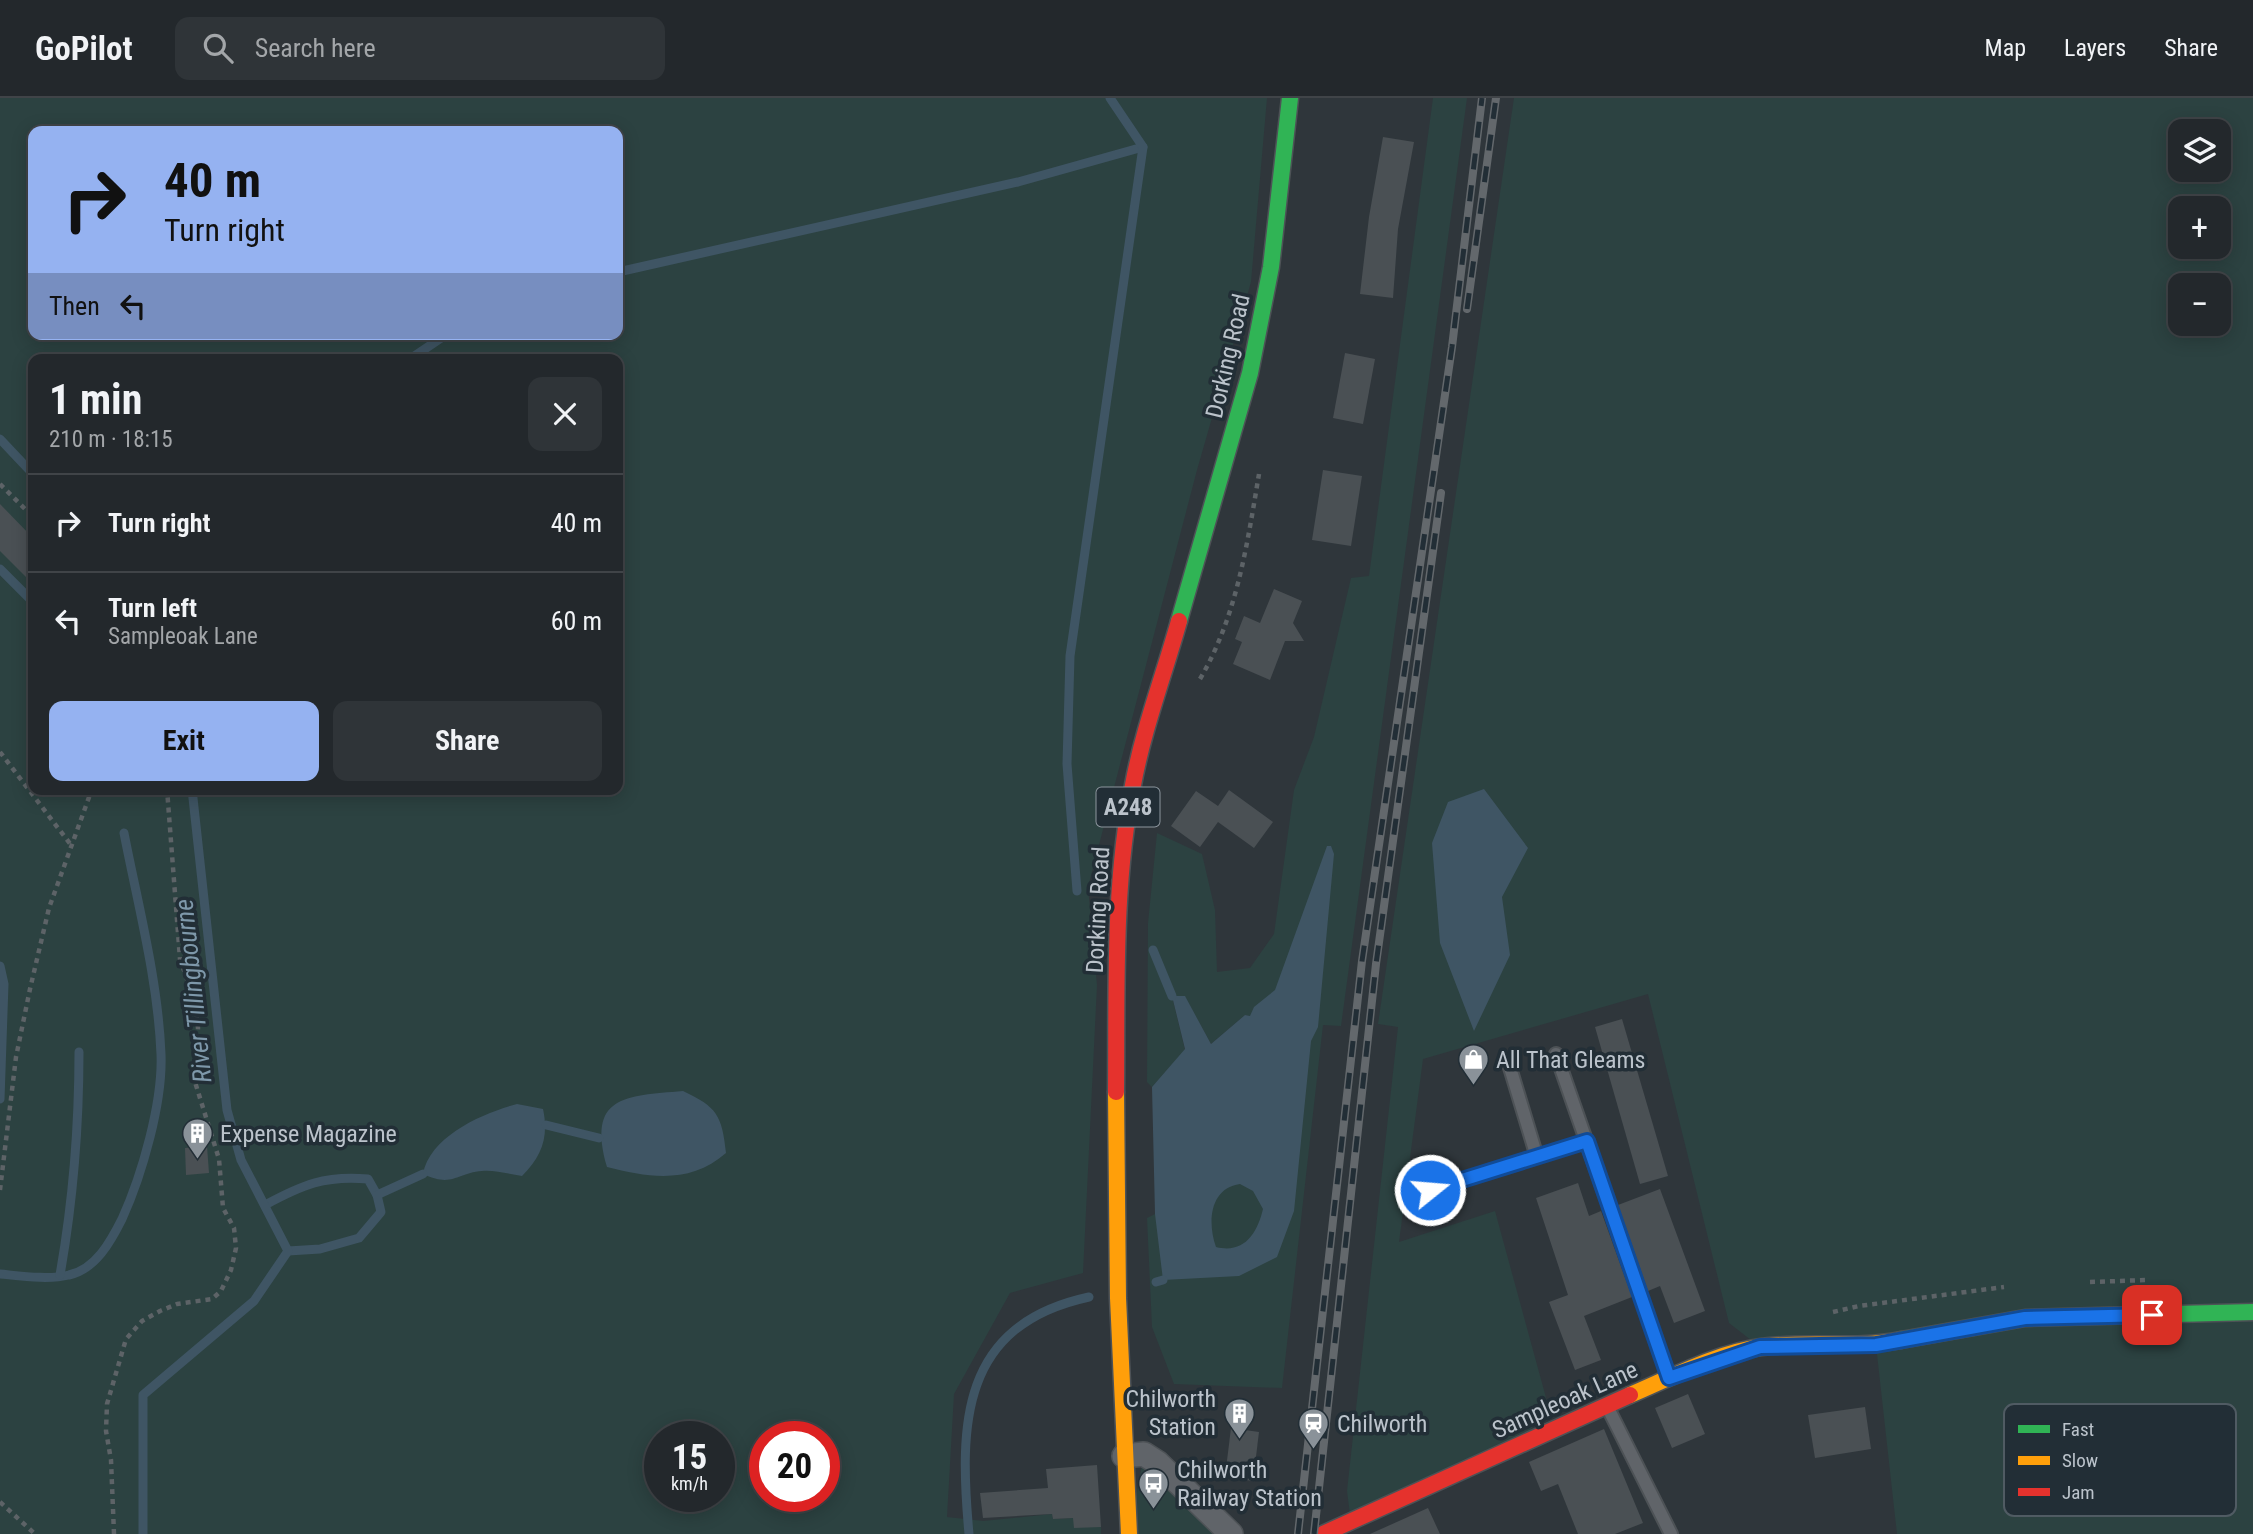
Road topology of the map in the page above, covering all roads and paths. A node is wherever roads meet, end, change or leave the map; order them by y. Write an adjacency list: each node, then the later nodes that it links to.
1 (1290, 98): 21 (main road, Dorking Road / A248)
2 (1260, 463): 5 (path)
3 (0, 484): 4 (path)
4 (28, 512)
5 (1197, 683)
6 (0, 752): 7 (path)
7 (28, 789)
8 (33, 795): 11 (path)
9 (90, 795): 11 (path)
10 (167, 795): 25 (path)
11 (71, 845): 16 (path)
12 (1556, 1054): 14 (lane)
13 (1508, 1061): 15 (lane)
14 (1587, 1141): 15 (lane); 19 (lane)
15 (1537, 1157): 17 (lane)
16 (0, 1190)
17 (1430, 1190)
18 (2253, 1312): 19 (main road, Sampleoak Lane)
19 (1669, 1378): 20 (main road, Sampleoak Lane)
20 (1607, 1406): 23 (main road, Sampleoak Lane); 29 (lane)
21 (1124, 1456): 26 (main road, Dorking Road / A248); 27 (street)
22 (0, 1502): 24 (path)
23 (1343, 1530): 28 (main road, Sampleoak Lane)
24 (35, 1534)
25 (114, 1534)
26 (1129, 1534)
27 (1231, 1534)
28 (1322, 1534)
29 (1671, 1534)

